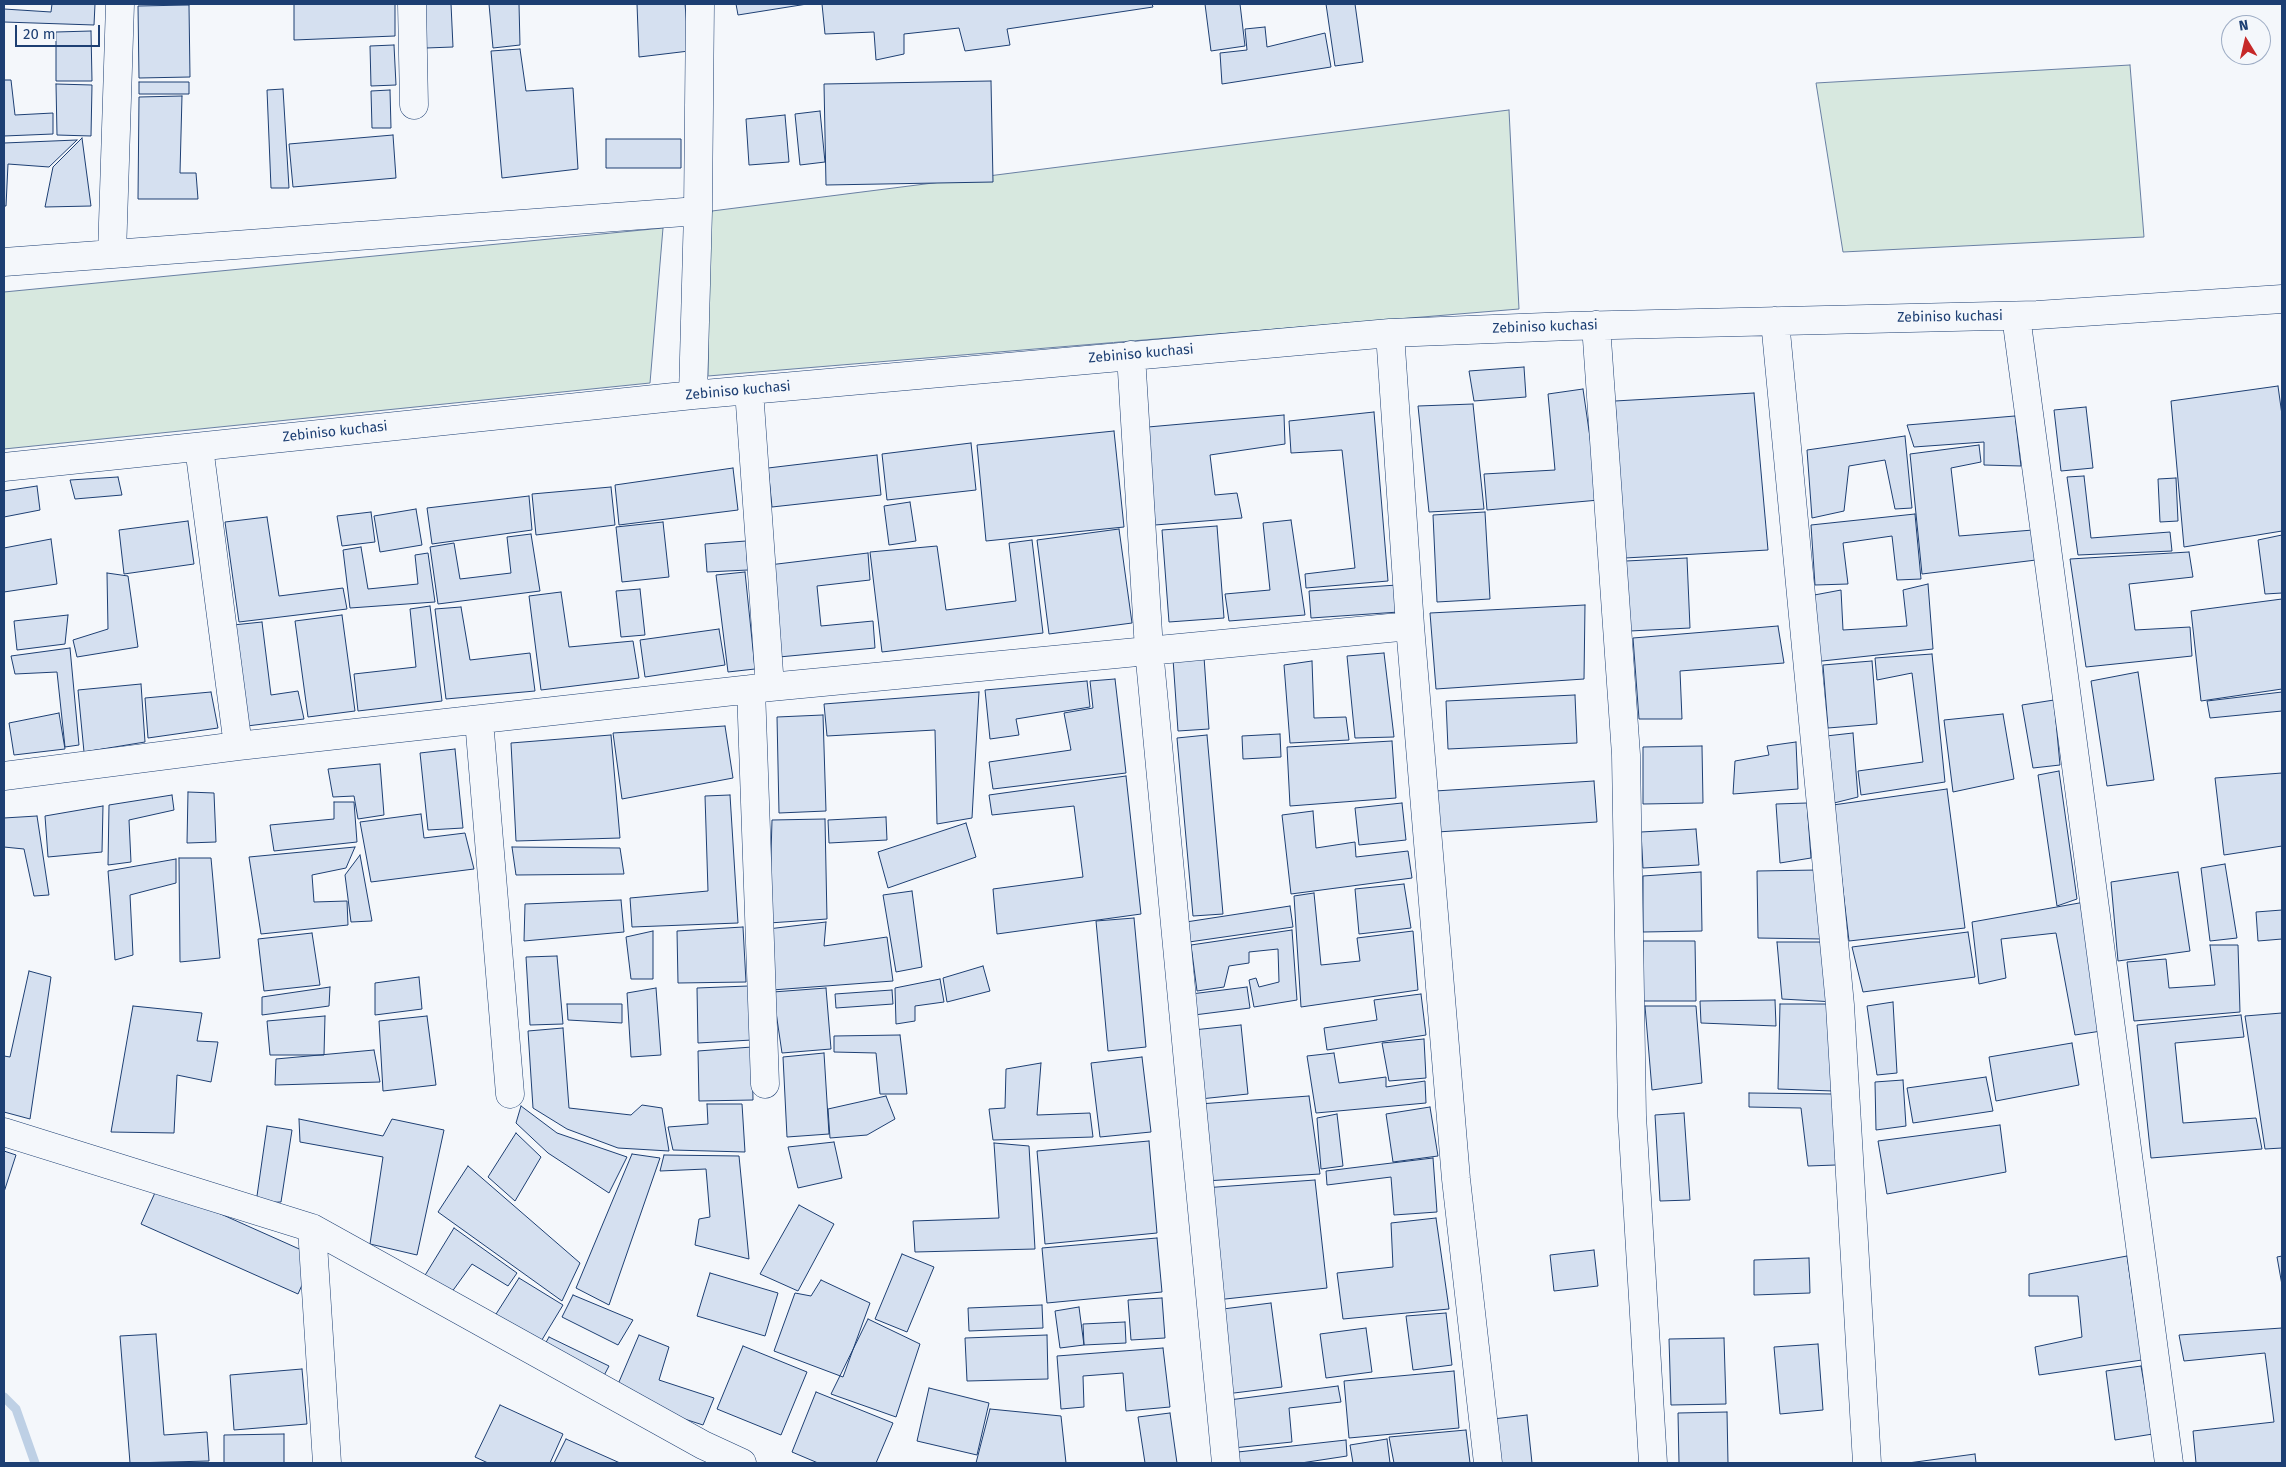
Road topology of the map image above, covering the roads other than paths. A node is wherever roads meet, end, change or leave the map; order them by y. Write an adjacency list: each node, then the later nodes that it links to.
1 (120, 4): 6 (street)
2 (412, 4): 4 (street)
3 (700, 4): 5 (street)
4 (414, 105)
5 (698, 211): 6 (street); 15 (street)
6 (112, 254): 7 (street)
7 (4, 262)
8 (2282, 299): 9 (street, Zebiniso kuchasi)
9 (2016, 316): 10 (street, Zebiniso kuchasi); 35 (street)
10 (1775, 321): 11 (street, Zebiniso kuchasi); 34 (street)
11 (1596, 325): 12 (street, Zebiniso kuchasi); 33 (street)
12 (1390, 333): 13 (street, Zebiniso kuchasi); 18 (street)
13 (1131, 355): 14 (street, Zebiniso kuchasi); 19 (street)
14 (748, 390): 15 (street, Zebiniso kuchasi); 20 (street)
15 (693, 395): 16 (street, Zebiniso kuchasi)
16 (199, 447): 17 (street, Zebiniso kuchasi); 22 (street)
17 (4, 467)
18 (1410, 626): 19 (street); 32 (street)
19 (1149, 650): 20 (street); 31 (street)
20 (761, 688): 21 (street); 24 (street)
21 (478, 720): 22 (street); 25 (street)
22 (238, 746): 23 (street)
23 (4, 776)
24 (765, 1084)
25 (510, 1094)
26 (4, 1132): 27 (street)
27 (312, 1228): 28 (street); 29 (street)
28 (700, 1454): 30 (street)
29 (328, 1463)
30 (742, 1463)
31 (1226, 1463)
32 (1488, 1463)
33 (1653, 1463)
34 (1867, 1463)
35 (2169, 1463)

